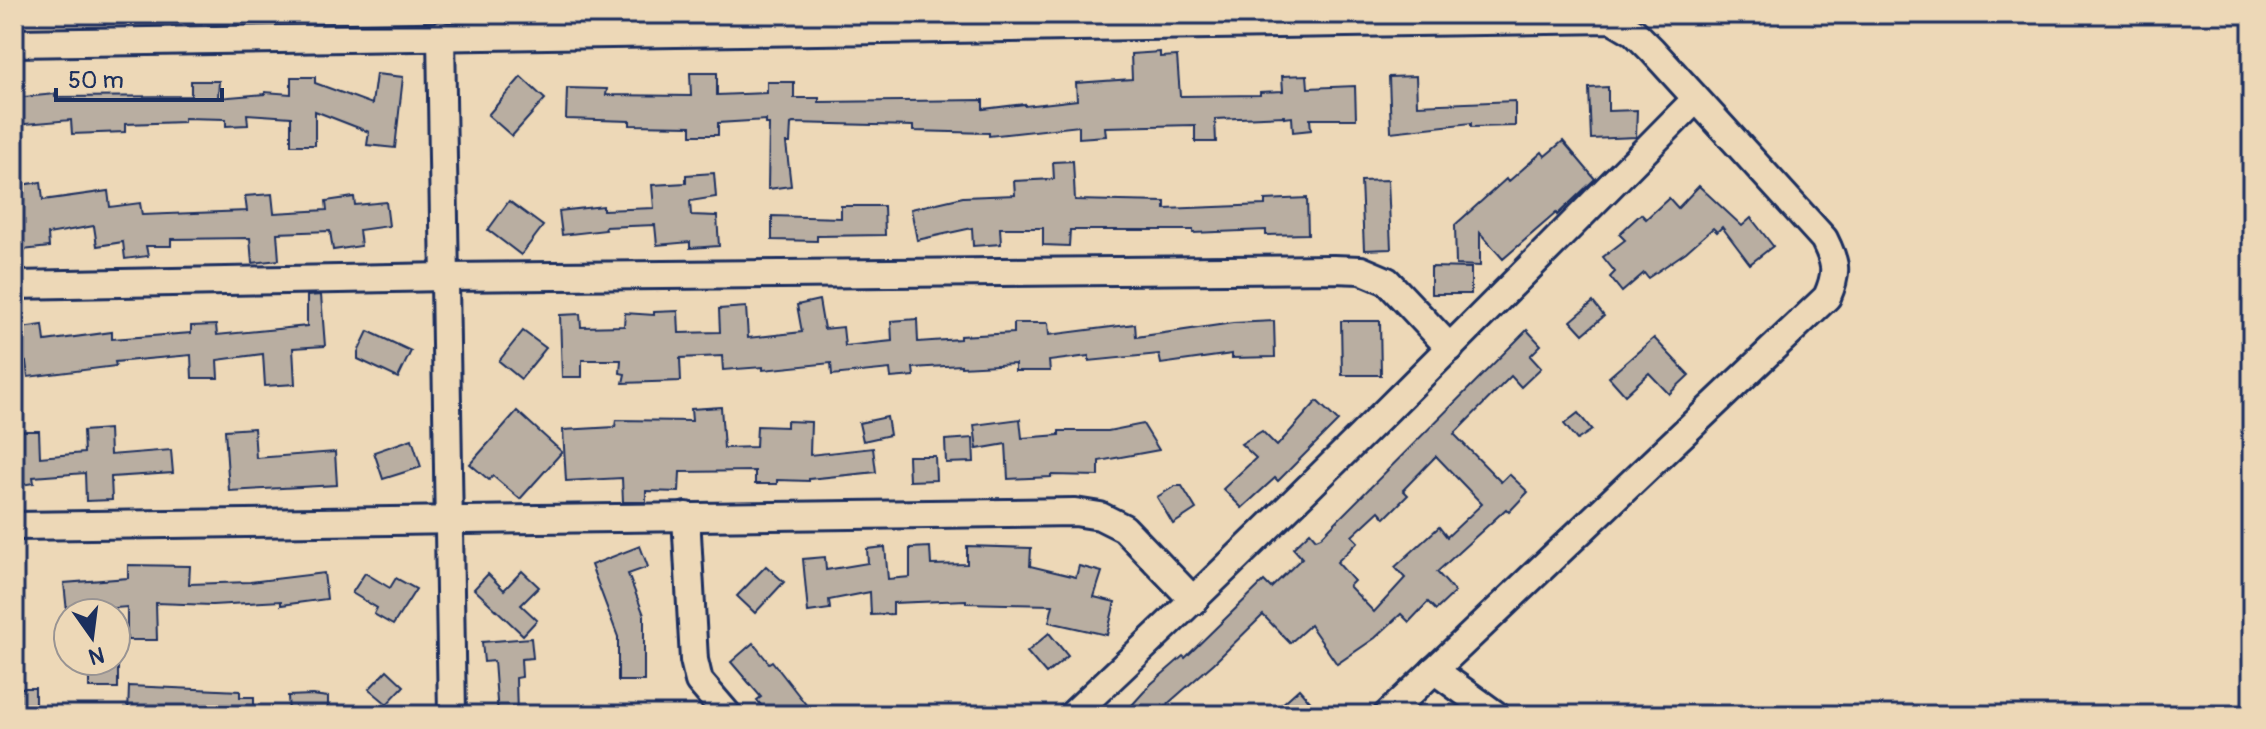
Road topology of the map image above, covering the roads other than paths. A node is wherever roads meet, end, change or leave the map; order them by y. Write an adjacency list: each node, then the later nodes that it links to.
1 (1612, 16): 2 (street); 4 (street)
2 (441, 35): 3 (street); 5 (street)
3 (14, 43)
4 (1695, 100): 7 (street); 12 (street)
5 (446, 277): 6 (street); 7 (street); 9 (street)
6 (14, 285)
7 (1450, 348): 11 (street)
8 (686, 516): 9 (street); 11 (street); 14 (street)
9 (449, 518): 10 (street); 13 (street)
10 (14, 526)
11 (1194, 601): 15 (street)
12 (1434, 670): 16 (street); 17 (street)
13 (452, 715)
14 (728, 715)
15 (1072, 715)
16 (1387, 715)
17 (1496, 715)

